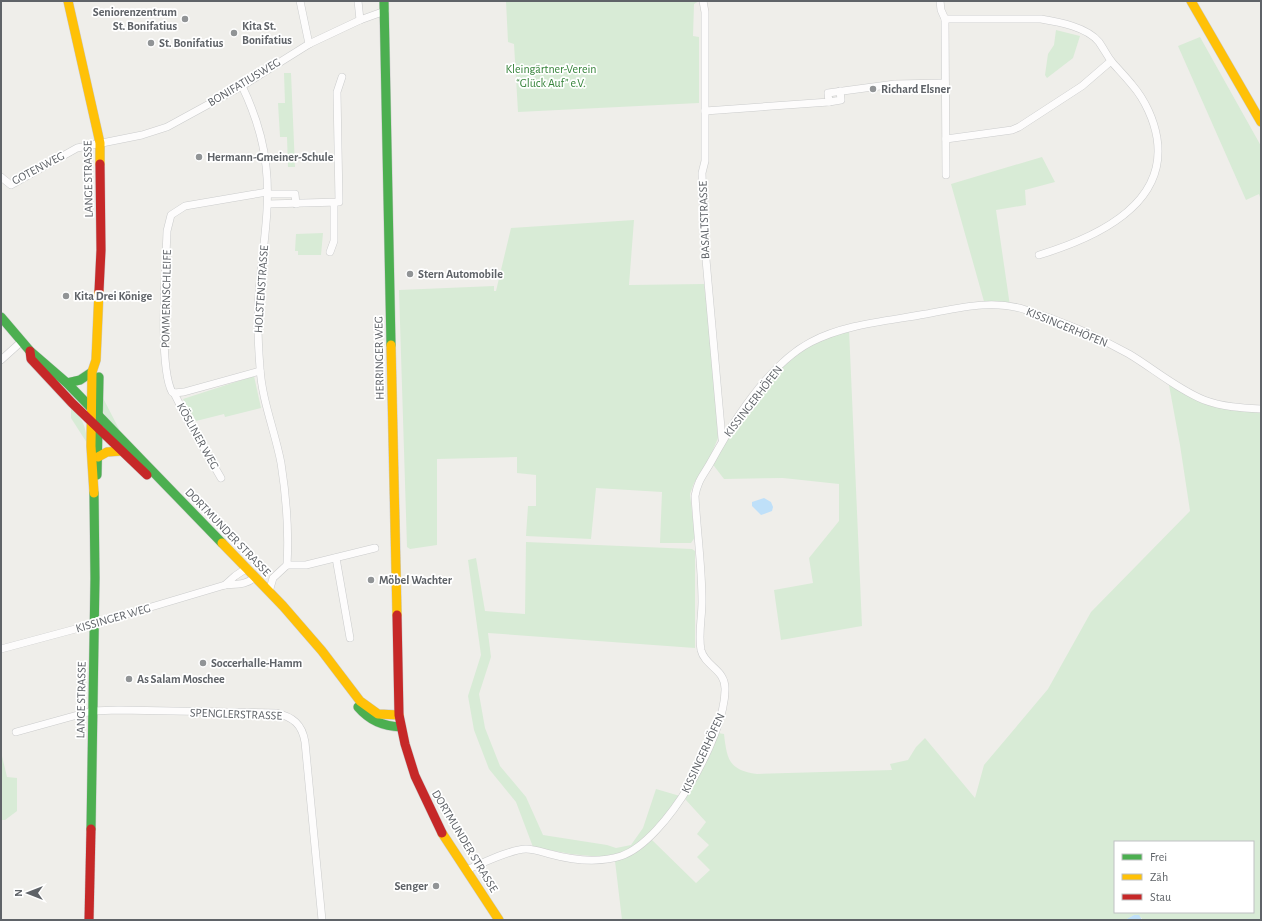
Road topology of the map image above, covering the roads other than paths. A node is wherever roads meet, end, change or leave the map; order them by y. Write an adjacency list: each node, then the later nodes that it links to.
1 (68, 1): 19 (main road, LANGE STRASSE)
2 (300, 1): 11 (street)
3 (358, 1): 10 (street)
4 (384, 1): 8 (main road, HERRINGER WEG)
5 (703, 1): 16 (street, BASALTSTRASSE)
6 (940, 1): 9 (street)
7 (1192, 1): 17 (main road)
8 (385, 11): 10 (street, BONIFATIUSWEG); 58 (main road, HERRINGER WEG)
9 (945, 19): 12 (street); 14 (street)
10 (360, 20): 11 (street, BONIFATIUSWEG)
11 (309, 44): 15 (street, BONIFATIUSWEG)
12 (1111, 61): 18 (street); 27 (street)
13 (342, 77): 25 (street)
14 (945, 83): 16 (street); 18 (street)
15 (242, 86): 19 (street, BONIFATIUSWEG); 22 (street, HOLSTENSTRASSE)
16 (705, 111): 41 (street, BASALTSTRASSE)
17 (1261, 122)
18 (946, 139): 20 (street)
19 (100, 143): 21 (street, GOTENWEG); 32 (main road, LANGE STRASSE)
20 (946, 175)
21 (1, 177)
22 (267, 193): 23 (street, HOLSTENSTRASSE); 24 (street, POMMERNSCHLEIFE); 36 (street, POMMERNSCHLEIFE)
23 (268, 204): 24 (street); 33 (street, HOLSTENSTRASSE)
24 (296, 204): 25 (street)
25 (334, 204): 26 (street)
26 (330, 252)
27 (1038, 255)
28 (1, 318): 29 (main road, DORTMUNDER STRASSE)
29 (21, 342): 30 (main road, DORTMUNDER STRASSE); 31 (street)
30 (30, 351): 35 (main road, DORTMUNDER STRASSE); 39 (main road, DORTMUNDER STRASSE)
31 (1, 360)
32 (96, 360): 34 (main road, LANGE STRASSE); 39 (main road, LANGE STRASSE)
33 (260, 371): 36 (street); 48 (street, HOLSTENSTRASSE)
34 (92, 372): 35 (main road); 37 (main road, LANGE STRASSE)
35 (67, 383): 37 (main road, DORTMUNDER STRASSE)
36 (174, 393): 44 (street, KÖSLINER WEG)
37 (91, 409): 39 (main road, LANGE STRASSE)
38 (1261, 409): 41 (street, KISSINGERHÖFEN)
39 (95, 419): 40 (main road, LANGE STRASSE); 45 (main road, LANGE STRASSE); 49 (main road, DORTMUNDER STRASSE)
40 (99, 429): 42 (main road, DORTMUNDER STRASSE); 43 (main road, LANGE STRASSE)
41 (722, 440): 61 (street, KISSINGERHÖFEN)
42 (121, 451): 43 (main road); 49 (main road, DORTMUNDER STRASSE)
43 (98, 457): 45 (main road, LANGE STRASSE)
44 (221, 478)
45 (94, 480): 54 (main road, LANGE STRASSE)
46 (375, 548): 47 (street)
47 (336, 558): 48 (street); 55 (street)
48 (287, 565): 50 (street, KISSINGER WEG)
49 (245, 570): 51 (main road, DORTMUNDER STRASSE); 52 (street, KISSINGER WEG)
50 (273, 578): 51 (street, KISSINGER WEG); 53 (street)
51 (255, 580): 52 (street, KISSINGER WEG); 53 (main road, DORTMUNDER STRASSE); 59 (main road, DORTMUNDER STRASSE)
52 (225, 585): 54 (street, KISSINGER WEG)
53 (269, 592): 58 (main road, DORTMUNDER STRASSE)
54 (94, 624): 56 (street, KISSINGER WEG); 57 (main road, LANGE STRASSE)
55 (350, 638)
56 (1, 649)
57 (92, 711): 60 (street, SPENGLERSTRASSE); 62 (main road, LANGE STRASSE); 63 (street, SPENGLERSTRASSE)
58 (399, 715): 59 (main road, DORTMUNDER STRASSE)
59 (401, 727): 61 (main road, DORTMUNDER STRASSE)
60 (16, 732)
61 (466, 870): 64 (main road, DORTMUNDER STRASSE)
62 (89, 920)
63 (322, 920)
64 (499, 920)

